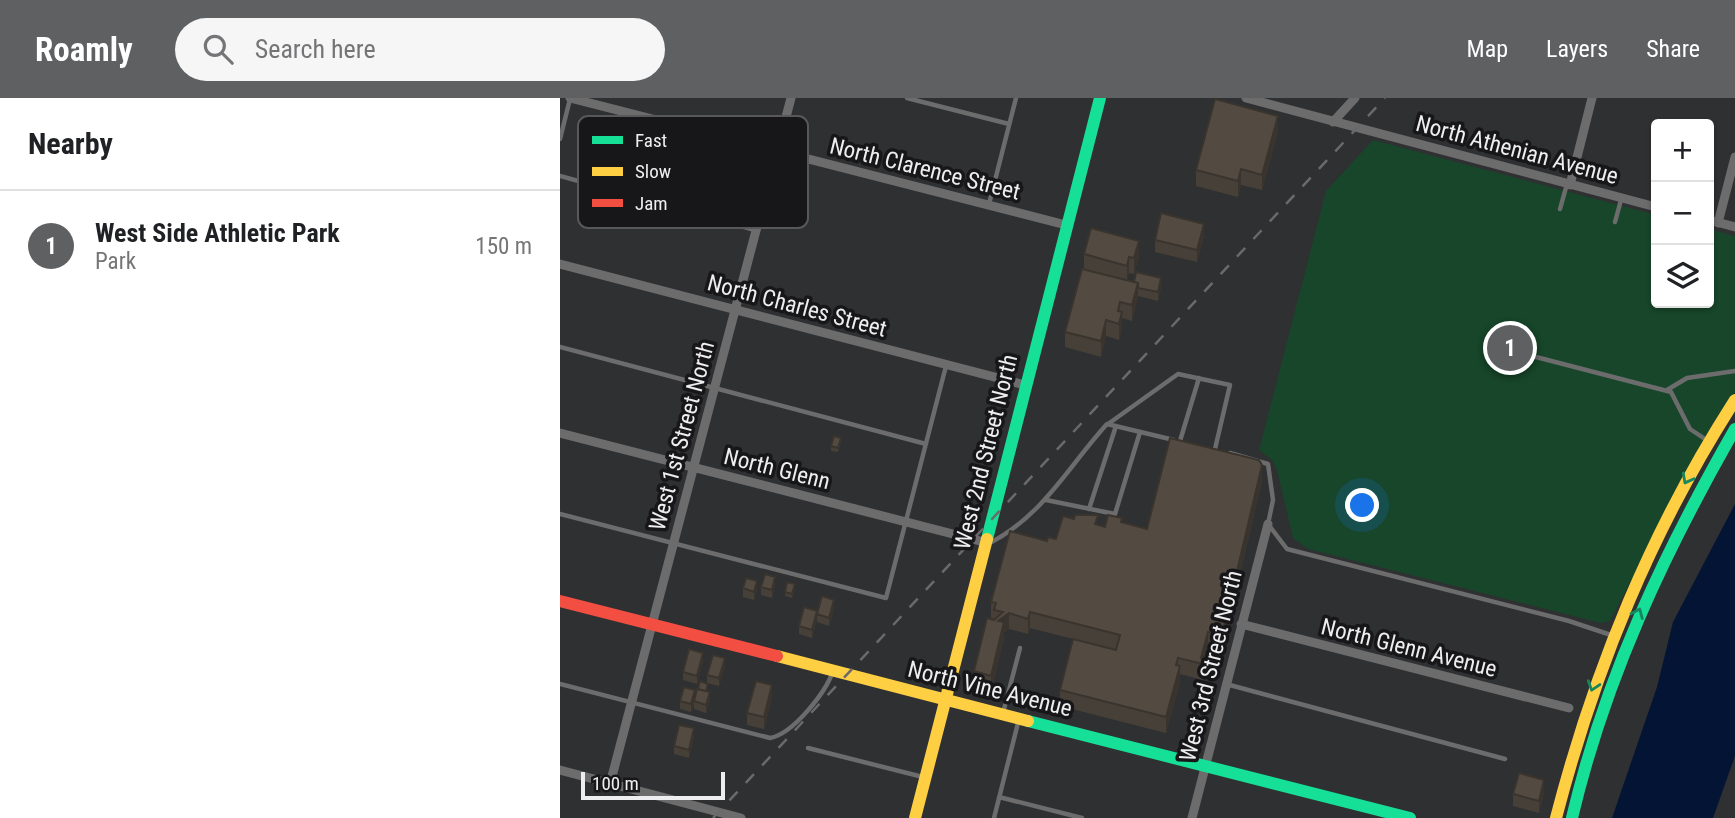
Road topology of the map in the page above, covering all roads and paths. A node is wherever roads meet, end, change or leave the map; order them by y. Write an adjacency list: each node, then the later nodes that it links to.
1 (570, 98): 9 (street, North Clarence Street); 13 (lane)
2 (791, 98): 10 (street, West 1st Street North)
3 (906, 98): 12 (lane)
4 (1016, 98): 12 (lane)
5 (1100, 98): 26 (street, West 2nd Street North)
6 (1246, 98): 11 (street, North Athenian Avenue)
7 (1355, 98): 11 (street)
8 (1592, 98): 18 (street)
9 (640, 116)
10 (786, 116)
11 (1333, 122): 18 (street, North Athenian Avenue)
12 (1009, 124): 20 (lane)
13 (560, 139)
14 (1735, 157): 23 (street)
15 (808, 159): 20 (street, North Clarence Street)
16 (560, 176): 17 (lane)
17 (578, 181)
18 (1568, 185): 19 (street, North Athenian Avenue); 22 (lane)
19 (1622, 198): 21 (street, North Athenian Avenue); 25 (lane)
20 (988, 205): 26 (street, North Clarence Street)
21 (1651, 206)
22 (1560, 209)
23 (1714, 218)
24 (1714, 221): 27 (street)
25 (1615, 222)
26 (1066, 225): 37 (street, West 2nd Street North)
27 (1735, 227)
28 (749, 228): 29 (lane)
29 (756, 230): 31 (street, West 1st Street North)
30 (560, 264): 31 (street, North Charles Street)
31 (736, 309): 34 (street, North Charles Street); 38 (street, West 1st Street North)
32 (560, 347): 38 (lane)
33 (1509, 350): 39 (lane)
34 (946, 365): 37 (street, North Charles Street); 48 (lane)
35 (1735, 371): 39 (lane)
36 (1199, 378): 41 (lane); 46 (lane); 51 (lane)
37 (1025, 385): 59 (street, West 2nd Street North)
38 (715, 388): 48 (lane); 52 (street, West 1st Street North)
39 (1667, 390): 47 (lane)
40 (1735, 400): 47 (street)
41 (1107, 424): 42 (lane); 53 (lane)
42 (1116, 426): 44 (lane); 54 (lane)
43 (1735, 429): 87 (street, one-way to 43)
44 (1140, 432): 46 (lane); 54 (lane)
45 (560, 433): 52 (street, North Glenn)
46 (1180, 441): 49 (lane)
47 (1708, 442): 63 (street, one-way to 63)
48 (926, 444): 56 (lane)
49 (1192, 444)
50 (1203, 447): 51 (lane)
51 (1215, 449): 57 (lane)
52 (694, 468): 56 (street, North Glenn); 58 (street, West 1st Street North)
53 (1046, 500): 54 (lane); 59 (lane)
54 (1089, 509)
55 (560, 514): 58 (lane)
56 (906, 522): 58 (lane); 59 (street, North Glenn)
57 (1268, 524): 62 (street, West 3rd Street North); 63 (lane)
58 (674, 543): 61 (street, West 1st Street North)
59 (983, 545): 68 (street, West 2nd Street North)
60 (560, 601): 61 (street, North Vine Avenue)
61 (652, 624): 65 (street, North Vine Avenue); 69 (street, West 1st Street North)
62 (1241, 624): 67 (street, West 3rd Street North); 70 (street, North Glenn Avenue)
63 (1612, 636): 86 (street, one-way to 86)
64 (1020, 648): 71 (lane)
65 (834, 670): 68 (street, North Vine Avenue); 69 (lane)
66 (560, 684): 69 (lane)
67 (1226, 684): 74 (lane); 75 (street, West 3rd Street North)
68 (946, 699): 71 (street, North Vine Avenue); 77 (street, West 2nd Street North)
69 (632, 701): 78 (street, West 1st Street North)
70 (1569, 708)
71 (1003, 714): 72 (street, North Vine Avenue)
72 (1019, 718): 75 (street, North Vine Avenue); 79 (lane)
73 (808, 748): 77 (lane)
74 (1505, 759)
75 (1206, 766): 84 (street, West 3rd Street North); 85 (street, North Vine Avenue)
76 (560, 771): 78 (street)
77 (926, 777): 81 (street, West 2nd Street North)
78 (610, 784): 80 (street)
79 (999, 797): 82 (lane); 83 (lane)
80 (741, 818)
81 (915, 818)
82 (994, 818)
83 (1082, 818)
84 (1192, 818)
85 (1410, 818)
86 (1556, 818)
87 (1572, 818)

